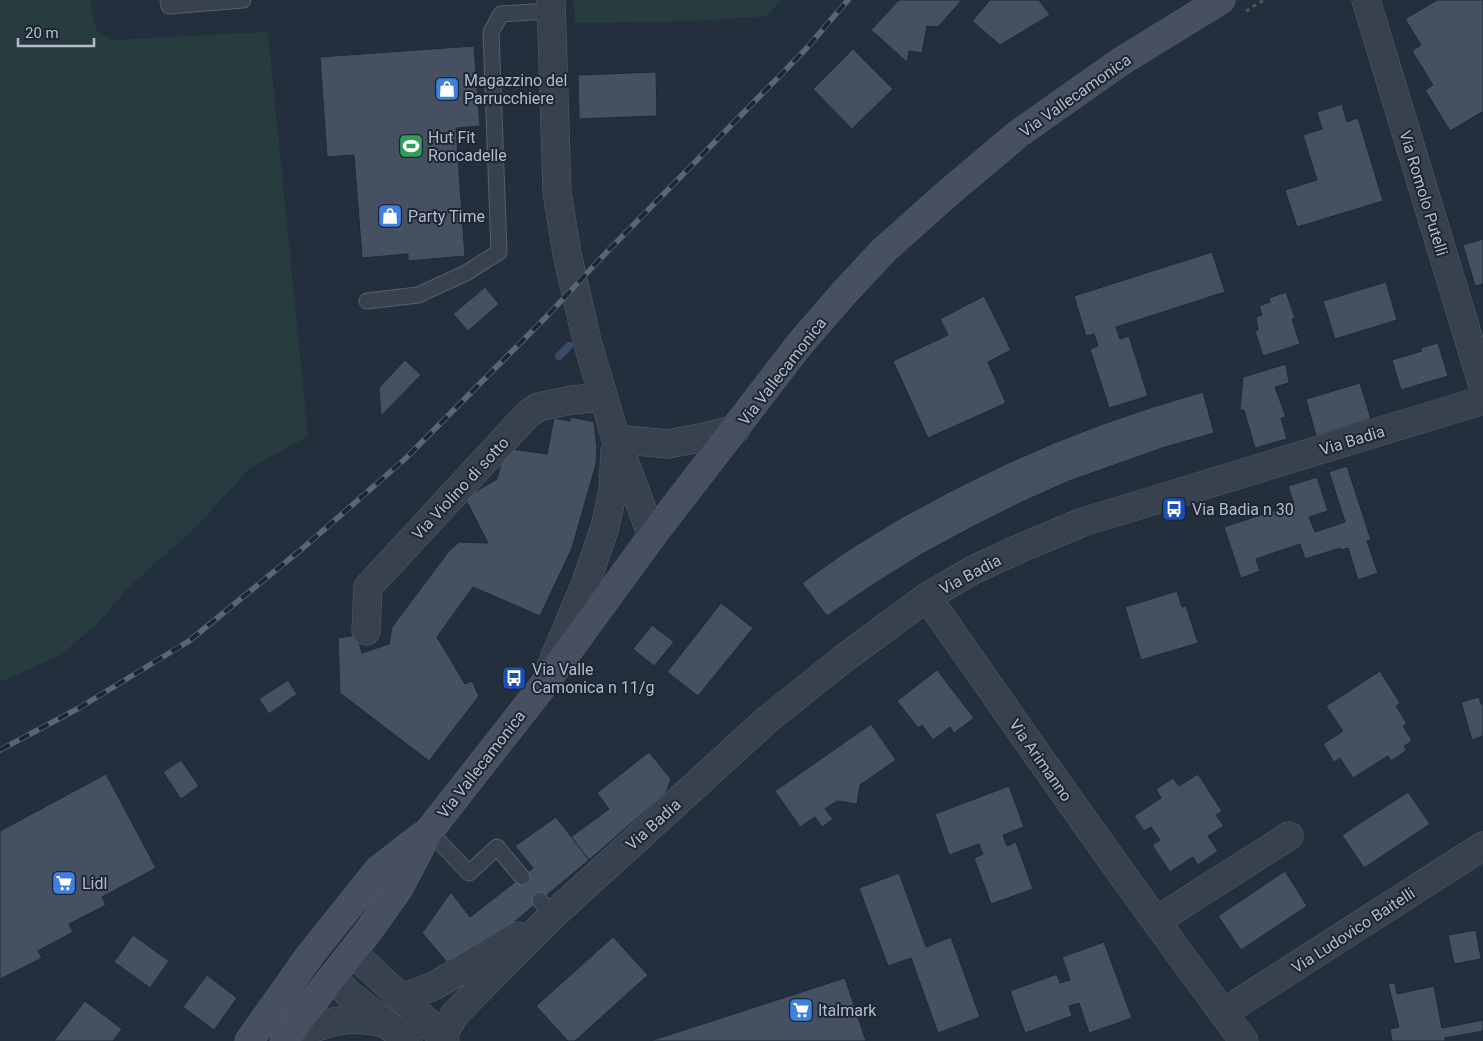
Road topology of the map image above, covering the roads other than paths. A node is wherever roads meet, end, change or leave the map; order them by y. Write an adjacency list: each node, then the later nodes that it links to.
1 (168, 0): 2 (lane)
2 (243, 0)
3 (1366, 0): 7 (street, Via Romolo Putelli)
4 (551, 5): 6 (lane); 8 (street)
5 (1230, 7): 10 (main road, Via Vallecamonica)
6 (367, 301)
7 (1483, 386)
8 (604, 397): 11 (street); 14 (street, Via Violino di sotto)
9 (1483, 400): 13 (street, Via Badia)
10 (736, 430): 11 (street); 12 (main road, Via Vallecamonica)
11 (616, 439): 12 (street); 15 (street)
12 (652, 536): 15 (main road, Via Vallecamonica)
13 (927, 597): 20 (street, Via Badia); 21 (street, Via Arimanno)
14 (366, 631)
15 (542, 687): 16 (main road, Via Vallecamonica)
16 (429, 831): 19 (lane); 22 (main road, Via Vallecamonica); 23 (main road, Via Vallecamonica)
17 (1289, 836): 21 (street)
18 (1483, 846): 27 (street, Via Ludovico Baitelli)
19 (522, 877)
20 (546, 908): 26 (street, Via Badia); 29 (street, Via Badia)
21 (1156, 921): 27 (street, Via Arimanno)
22 (329, 931): 23 (main road); 24 (main road, Via Vallecamonica)
23 (352, 952): 25 (main road, Via Vallecamonica); 26 (street)
24 (310, 955): 25 (main road); 31 (main road, Via Vallecamonica)
25 (332, 977): 28 (street); 30 (main road, Via Vallecamonica)
26 (402, 998): 29 (street)
27 (1223, 1014): 33 (street, Via Arimanno)
28 (387, 1024): 30 (street); 32 (street)
29 (443, 1038)
30 (284, 1040)
31 (249, 1041)
32 (408, 1041)
33 (1244, 1041)

